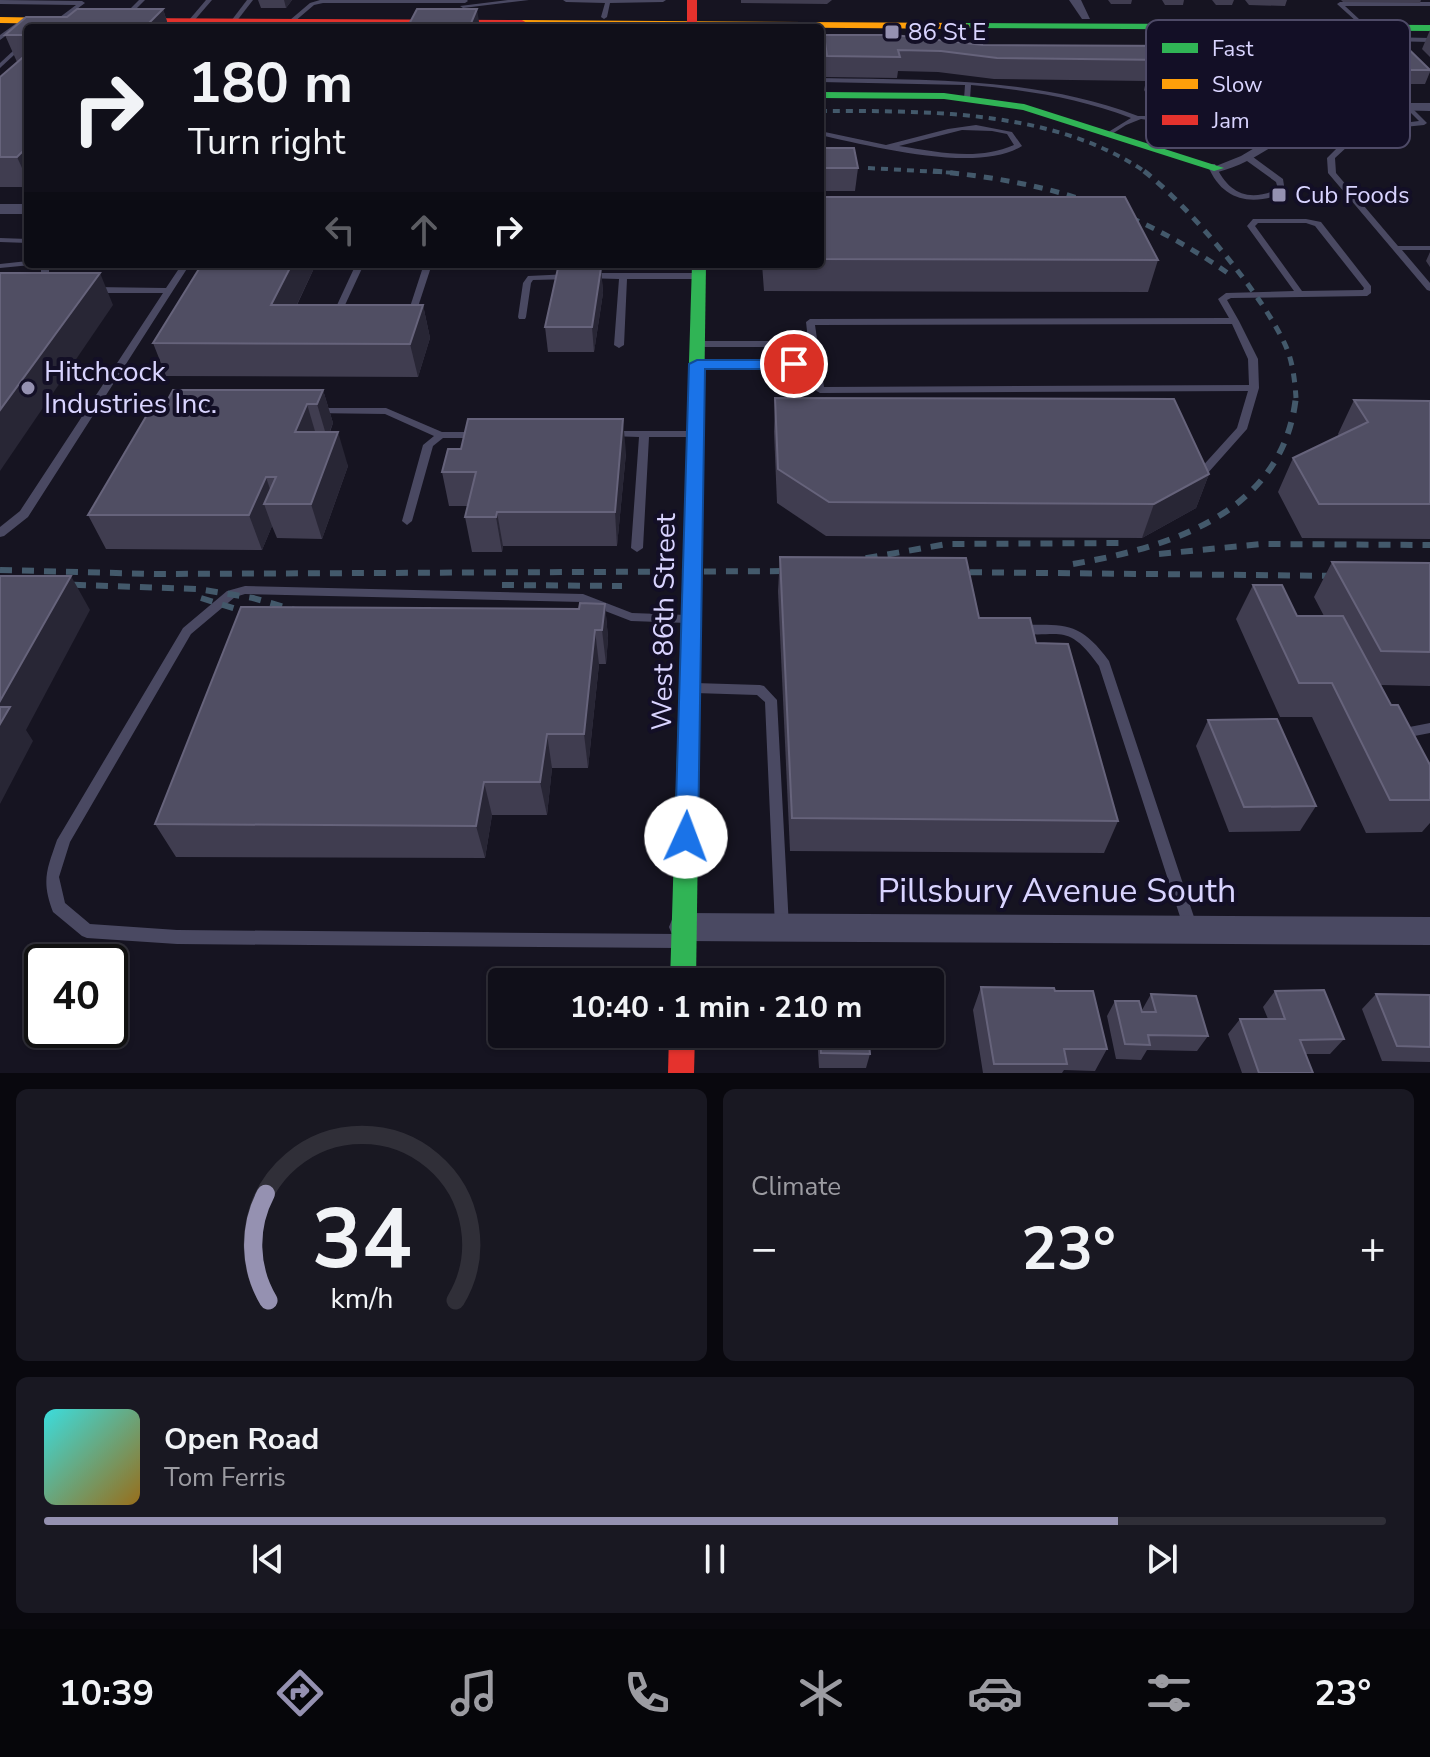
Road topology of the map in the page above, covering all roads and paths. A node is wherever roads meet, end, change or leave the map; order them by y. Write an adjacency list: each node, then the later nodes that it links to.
1 (142, 0): 23 (lane)
2 (209, 0): 24 (lane)
3 (250, 0): 25 (lane)
4 (380, 0): 13 (lane); 15 (lane)
5 (526, 0): 15 (lane)
6 (566, 0): 11 (lane)
7 (618, 0): 16 (lane); 17 (lane)
8 (663, 0): 16 (lane)
9 (1075, 0): 20 (street)
10 (84, 1): 12 (lane); 29 (lane)
11 (584, 1): 17 (lane)
12 (0, 2)
13 (313, 2): 26 (lane)
14 (1429, 2): 22 (lane)
15 (463, 6): 17 (main road); 27 (main road)
16 (635, 6): 17 (main road); 18 (main road)
17 (606, 9)
18 (691, 14): 19 (main road); 33 (main road)
19 (714, 17): 20 (main road); 34 (main road)
20 (1086, 17): 22 (main road)
21 (0, 20): 28 (main road)
22 (1357, 20)
23 (109, 21): 24 (main road); 30 (main road)
24 (191, 21): 25 (main road)
25 (234, 21): 26 (main road)
26 (292, 21): 31 (main road)
27 (424, 23): 31 (main road); 32 (main road)
28 (27, 24)
29 (44, 24)
30 (68, 24)
31 (331, 24)
32 (466, 24)
33 (574, 24)
34 (769, 24)
35 (824, 27): 36 (main road)
36 (1146, 27)
37 (24, 31): 38 (lane)
38 (0, 38)
39 (1410, 40): 40 (lane)
40 (1430, 40)
41 (24, 42): 42 (lane)
42 (0, 66)
43 (824, 80): 44 (lane)
44 (968, 91): 45 (main road); 48 (lane); 50 (main road)
45 (824, 95)
46 (1410, 111): 49 (lane)
47 (1146, 116): 48 (lane)
48 (1137, 118): 50 (lane)
49 (1427, 123)
50 (1112, 132): 52 (main road)
51 (824, 134): 53 (lane)
52 (1146, 144)
53 (886, 147): 53 (lane)
54 (1159, 148): 58 (main road)
55 (1267, 148): 57 (street)
56 (1341, 148): 63 (lane)
57 (1250, 159): 58 (street); 58 (lane)
58 (1215, 167)
59 (0, 209): 60 (street)
60 (24, 209)
61 (0, 240): 62 (lane)
62 (24, 241)
63 (1396, 248): 64 (lane); 73 (lane)
64 (1430, 248)
65 (24, 263): 66 (lane)
66 (0, 266)
67 (45, 268): 74 (lane)
68 (183, 268): 76 (lane)
69 (358, 268): 81 (lane)
70 (427, 268): 80 (lane)
71 (698, 270): 72 (lane); 82 (main road, West 86th Street)
72 (623, 276): 78 (lane); 83 (lane)
73 (1430, 288)
74 (47, 290)
75 (77, 290): 76 (lane)
76 (169, 291): 95 (lane)
77 (1299, 293): 77 (lane); 79 (lane)
78 (522, 317)
79 (1235, 321): 84 (lane); 86 (lane)
80 (408, 322)
81 (332, 325)
82 (697, 344): 84 (lane); 85 (main road, West 86th Street)
83 (619, 345)
84 (814, 354): 85 (lane); 86 (lane)
85 (697, 364): 90 (main road, West 86th Street)
86 (1254, 388): 93 (lane)
87 (308, 411): 91 (lane)
88 (597, 434): 89 (lane)
89 (644, 434): 90 (lane); 96 (lane)
90 (696, 434): 97 (main road, West 86th Street)
91 (441, 435): 92 (lane); 94 (lane)
92 (488, 435)
93 (1203, 472)
94 (407, 521)
95 (0, 533)
96 (637, 548)
97 (692, 619): 99 (main road, West 86th Street); 105 (lane)
98 (1004, 629): 103 (lane)
99 (690, 688): 102 (lane); 105 (main road, West 86th Street)
100 (1430, 728): 101 (lane)
101 (1388, 743)
102 (782, 927): 103 (street, Pillsbury Avenue South); 105 (street, Pillsbury Avenue South)
103 (1192, 930): 104 (street, Pillsbury Avenue South)
104 (1430, 931)
105 (684, 934): 106 (main road, West 86th Street)
106 (683, 968)
107 (682, 1048): 108 (main road)
108 (681, 1073)

